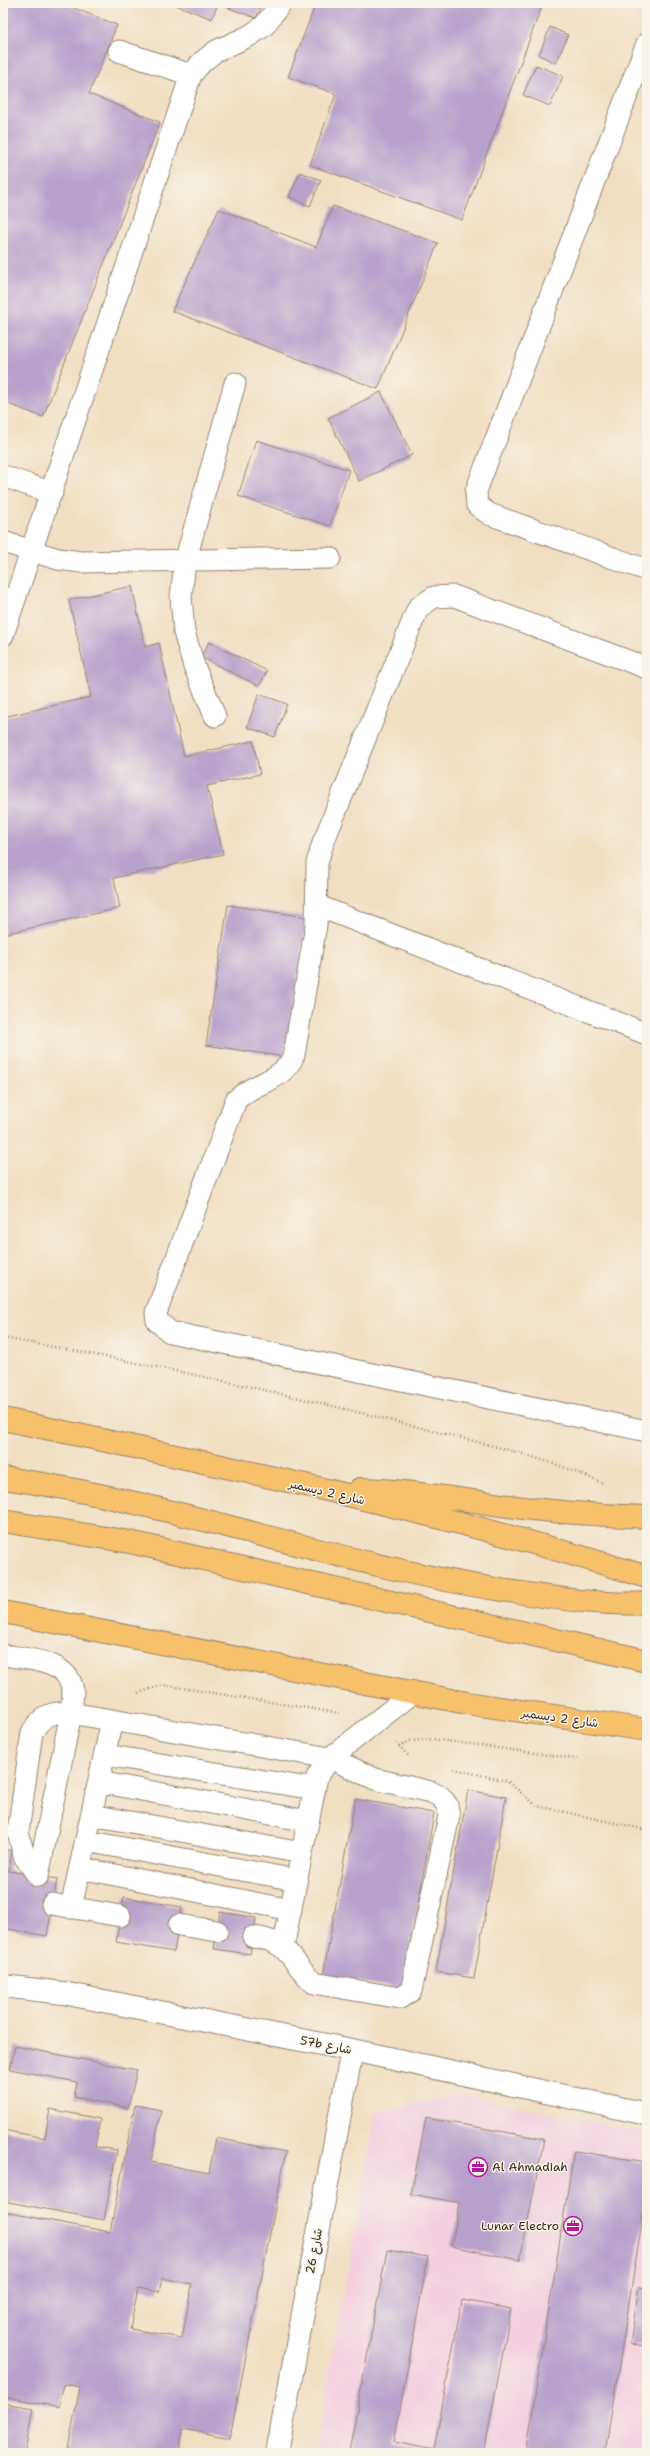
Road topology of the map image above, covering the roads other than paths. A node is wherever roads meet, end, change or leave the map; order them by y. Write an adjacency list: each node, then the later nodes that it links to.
1 (281, 3): 4 (lane)
2 (647, 43): 12 (lane)
3 (119, 51): 4 (lane)
4 (191, 75): 7 (lane)
5 (235, 383): 11 (lane)
6 (3, 476): 7 (lane)
7 (52, 493): 9 (lane)
8 (3, 542): 9 (lane)
9 (32, 551): 11 (lane); 13 (lane)
10 (330, 558): 11 (lane)
11 (185, 562): 15 (lane)
12 (647, 570)
13 (3, 635)
14 (647, 668): 16 (lane)
15 (215, 716)
16 (318, 906): 17 (lane); 19 (lane)
17 (647, 1034)
18 (3, 1419): 21 (main road, شارع 2 ديسمبر)
19 (647, 1431)
20 (3, 1478): 25 (main road)
21 (328, 1492): 22 (main road); 24 (main road, شارع 2 ديسمبر)
22 (647, 1517)
23 (3, 1521): 28 (main road)
24 (647, 1577)
25 (647, 1602)
26 (3, 1612): 29 (main road, شارع 2 ديسمبر)
27 (3, 1655): 30 (lane)
28 (646, 1661)
29 (414, 1692): 32 (main road, شارع 2 ديسمبر); 34 (lane)
30 (71, 1713): 30 (lane); 31 (lane)
31 (112, 1720): 33 (lane); 34 (lane)
32 (647, 1730)
33 (105, 1755): 35 (lane); 36 (lane)
34 (330, 1758): 36 (lane); 48 (lane)
35 (99, 1782): 37 (lane); 38 (lane)
36 (314, 1789): 38 (lane)
37 (92, 1815): 39 (lane); 40 (lane)
38 (308, 1821): 40 (lane)
39 (86, 1841): 41 (lane); 42 (lane)
40 (302, 1853): 42 (lane)
41 (80, 1868): 43 (lane); 44 (lane)
42 (296, 1880): 43 (lane)
43 (291, 1910): 48 (lane)
44 (120, 1916)
45 (179, 1925): 46 (lane)
46 (217, 1931)
47 (253, 1937): 48 (lane)
48 (284, 1948)
49 (3, 1986): 50 (street, 57b شارع)
50 (352, 2050): 51 (street, 57b شارع); 52 (street, شارع 26)
51 (647, 2114)
52 (277, 2453)

